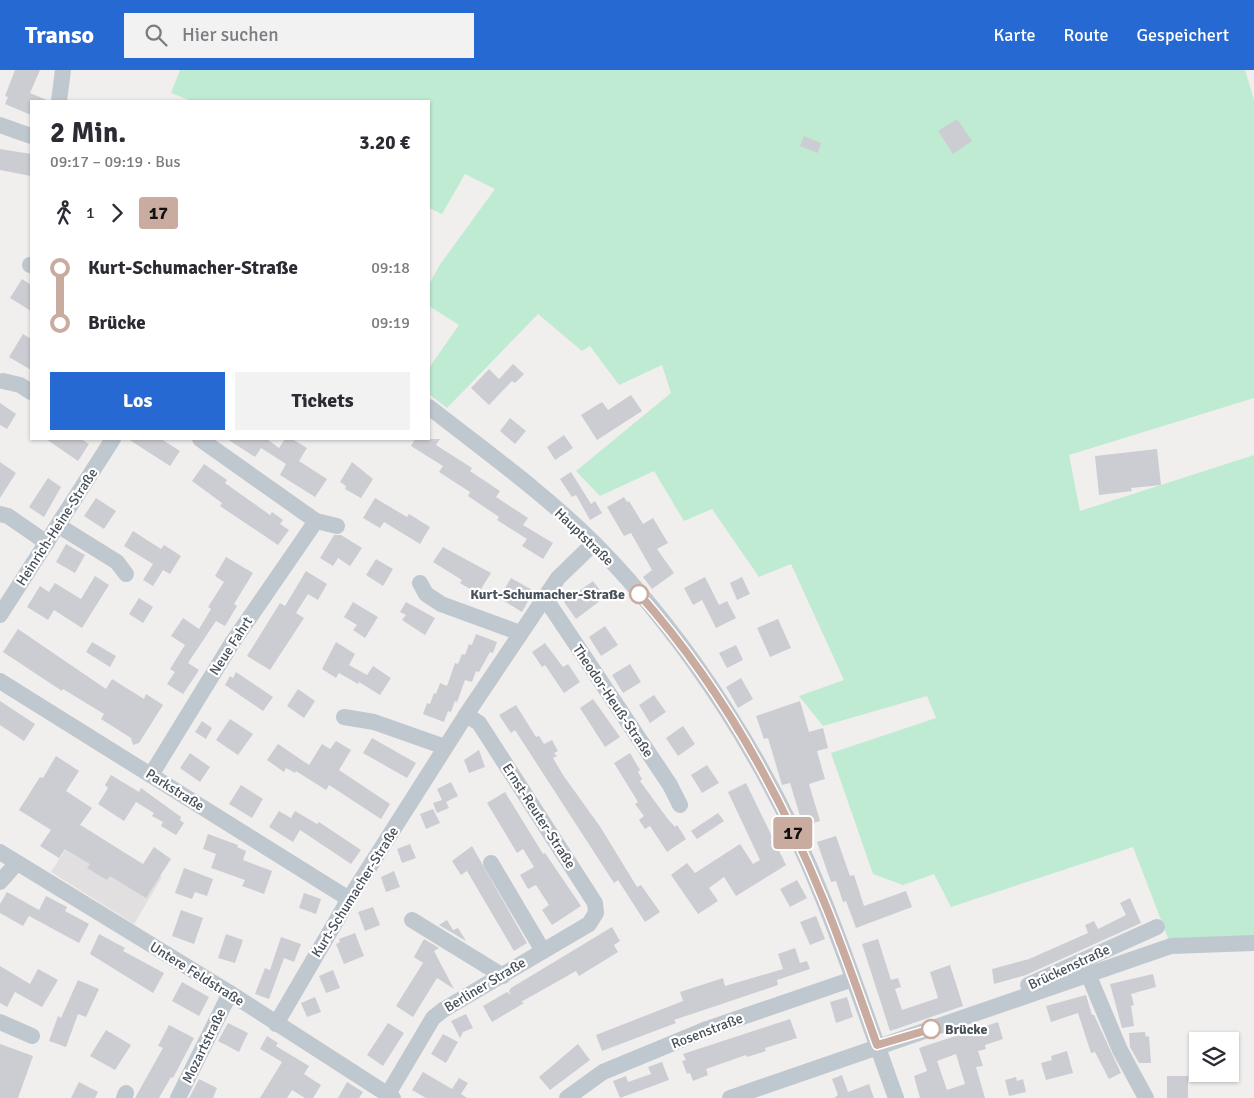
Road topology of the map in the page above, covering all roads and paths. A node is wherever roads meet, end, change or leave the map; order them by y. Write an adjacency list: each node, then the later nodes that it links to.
1 (63, 70): 2 (street)
2 (59, 100)
3 (0, 125): 4 (street)
4 (30, 136)
5 (3, 381): 6 (street)
6 (30, 391)
7 (430, 408): 15 (street, Hauptstraße)
8 (110, 440): 12 (street, Heinrich-Heine-Straße)
9 (201, 440): 11 (street)
10 (0, 514): 14 (street)
11 (316, 521): 13 (street); 25 (street, Neue Fahrt)
12 (59, 526): 14 (street, Heinrich-Heine-Straße); 16 (street)
13 (337, 526)
14 (48, 543): 19 (street, Heinrich-Heine-Straße)
15 (594, 543): 18 (street, Kurt-Schumacher-Straße); 39 (street, Hauptstraße)
16 (126, 574)
17 (420, 583): 20 (street)
18 (545, 598): 20 (street, Kurt-Schumacher-Straße); 26 (street, Theodor-Heuß-Straße)
19 (0, 615)
20 (520, 633): 22 (street, Kurt-Schumacher-Straße)
21 (0, 681): 25 (street, Parkstraße)
22 (466, 715): 24 (street, Kurt-Schumacher-Straße); 33 (street, Ernst-Reuter-Straße)
23 (344, 717): 24 (street)
24 (445, 747): 31 (street, Kurt-Schumacher-Straße)
25 (151, 775): 31 (street, Parkstraße)
26 (680, 805)
27 (0, 852): 29 (street, Untere Feldstraße)
28 (491, 863): 36 (street)
29 (16, 864): 30 (street); 40 (street, Untere Feldstraße)
30 (0, 882)
31 (349, 900): 43 (street, Kurt-Schumacher-Straße)
32 (412, 920): 38 (street)
33 (589, 924): 36 (street, Berliner Straße)
34 (1157, 927): 41 (street, Brückenstraße)
35 (1254, 943): 37 (street)
36 (543, 951): 38 (street, Berliner Straße)
37 (1088, 974): 41 (street); 51 (street)
38 (503, 976): 46 (street, Berliner Straße)
39 (853, 979): 45 (street, Hauptstraße); 48 (street, Rosenstraße)
40 (230, 993): 43 (street, Untere Feldstraße); 47 (street, Mozartstraße)
41 (1015, 999): 45 (street, Brückenstraße)
42 (0, 1022): 44 (street)
43 (276, 1024): 46 (street, Untere Feldstraße)
44 (32, 1036)
45 (877, 1045): 49 (street, Brückenstraße); 50 (street, Hauptstraße)
46 (390, 1096)
47 (178, 1098)
48 (567, 1098)
49 (730, 1098)
50 (896, 1098)
51 (1146, 1098)

